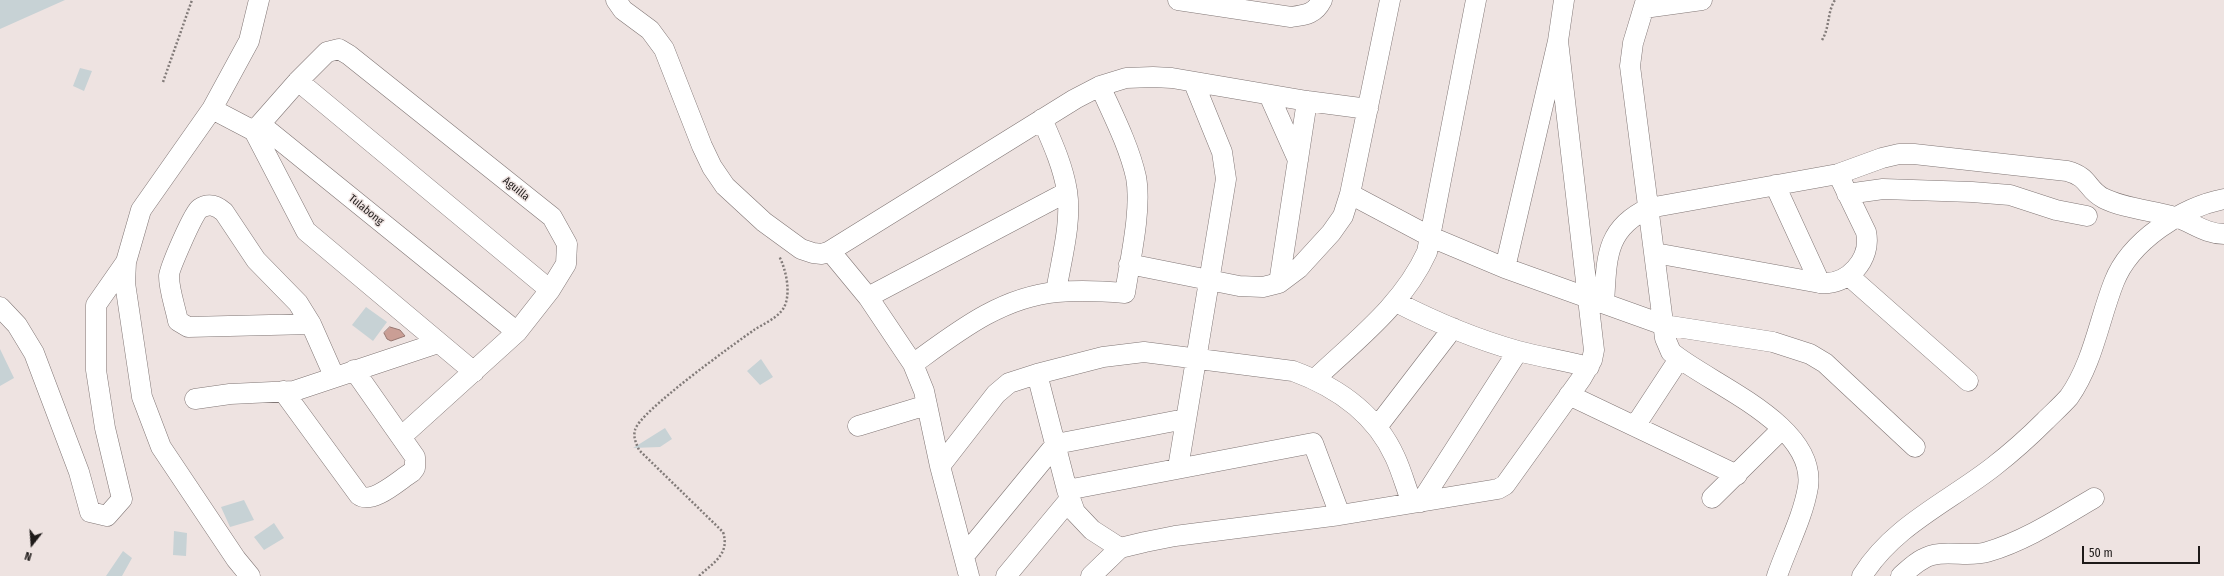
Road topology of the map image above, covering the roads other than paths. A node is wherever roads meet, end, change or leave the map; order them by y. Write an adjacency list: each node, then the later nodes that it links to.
1 (259, 0): 16 (street)
2 (616, 0): 32 (street)
3 (1178, 0): 4 (street)
4 (1322, 0)
5 (1390, 0): 17 (street)
6 (1476, 0): 31 (street)
7 (1564, 0): 10 (street)
8 (1702, 0): 9 (street)
9 (1645, 4): 27 (street)
10 (1558, 41): 36 (street); 44 (street)
11 (298, 81): 19 (street, Aguilla); 41 (street); 41 (street, Aguilla)
12 (1194, 83): 13 (street); 14 (street); 38 (street)
13 (1100, 86): 18 (street); 35 (street)
14 (1269, 95): 15 (street); 20 (street)
15 (1307, 101): 17 (street); 20 (street)
16 (212, 109): 19 (street, Tulabong); 34 (street)
17 (1368, 109): 24 (street)
18 (1042, 119): 23 (street); 32 (street)
19 (257, 127): 50 (street, Tulabong); 51 (street)
20 (1298, 160): 39 (street)
21 (1838, 174): 22 (street); 25 (street); 29 (street)
22 (1775, 185): 27 (street); 40 (street)
23 (1067, 192): 42 (street); 43 (street)
24 (1350, 194): 31 (street); 39 (street)
25 (1848, 194): 28 (street); 37 (street)
26 (2224, 199): 29 (street)
27 (1649, 208): 33 (street); 44 (street)
28 (2087, 216)
29 (2177, 217): 30 (street); 90 (street)
30 (2224, 234)
31 (1431, 237): 36 (street); 45 (street)
32 (830, 251): 43 (street)
33 (1655, 253): 40 (street); 48 (street)
34 (126, 262): 46 (street); 85 (street)
35 (1129, 264): 38 (street); 42 (street)
36 (1505, 268): 44 (street)
37 (1849, 276): 40 (street); 62 (street)
38 (1210, 281): 39 (street); 53 (street)
39 (1279, 283)
40 (1820, 283)
41 (550, 290): 50 (street, Aguilla)
42 (1056, 292): 55 (street)
43 (868, 296): 55 (street)
44 (1596, 300): 48 (street); 56 (street)
45 (1396, 302): 49 (street); 61 (street)
46 (0, 307)
47 (311, 324): 47 (street); 60 (street)
48 (1664, 325): 54 (street); 74 (street)
49 (1453, 328): 52 (street); 70 (street)
50 (517, 332): 58 (street, Aguilla)
51 (438, 343): 57 (street); 58 (street)
52 (1518, 351): 56 (street); 81 (street)
53 (1196, 358): 59 (street); 61 (street); 67 (street)
54 (1679, 359): 69 (street); 71 (street)
55 (914, 364): 66 (street)
56 (1589, 366): 64 (street)
57 (354, 370): 60 (street); 72 (street)
58 (474, 372): 72 (street, Aguilla)
59 (1037, 374): 73 (street); 75 (street)
60 (334, 376): 63 (street)
61 (1315, 379): 70 (street)
62 (1968, 381)
63 (283, 391): 65 (street); 72 (street)
64 (1570, 395): 69 (street); 81 (street)
65 (195, 399)
66 (927, 405): 68 (street); 75 (street)
67 (1185, 419): 73 (street); 76 (street)
68 (858, 426)
69 (1635, 426): 77 (street)
70 (1377, 427): 81 (street)
71 (1782, 429): 77 (street); 89 (street)
72 (401, 437)
73 (1056, 444): 78 (street); 84 (street)
74 (1915, 447)
75 (940, 466): 84 (street)
76 (1178, 468): 78 (street); 82 (street)
77 (1737, 475): 79 (street)
78 (1068, 494): 83 (street); 87 (street)
79 (1712, 498)
80 (2094, 498): 91 (street)
81 (1417, 502): 82 (street)
82 (1340, 515): 83 (street)
83 (1120, 548): 88 (street)
84 (964, 556): 86 (street)
85 (250, 576)
86 (969, 576)
87 (1006, 576)
88 (1091, 576)
89 (1777, 576)
90 (1862, 576)
91 (1901, 576)

